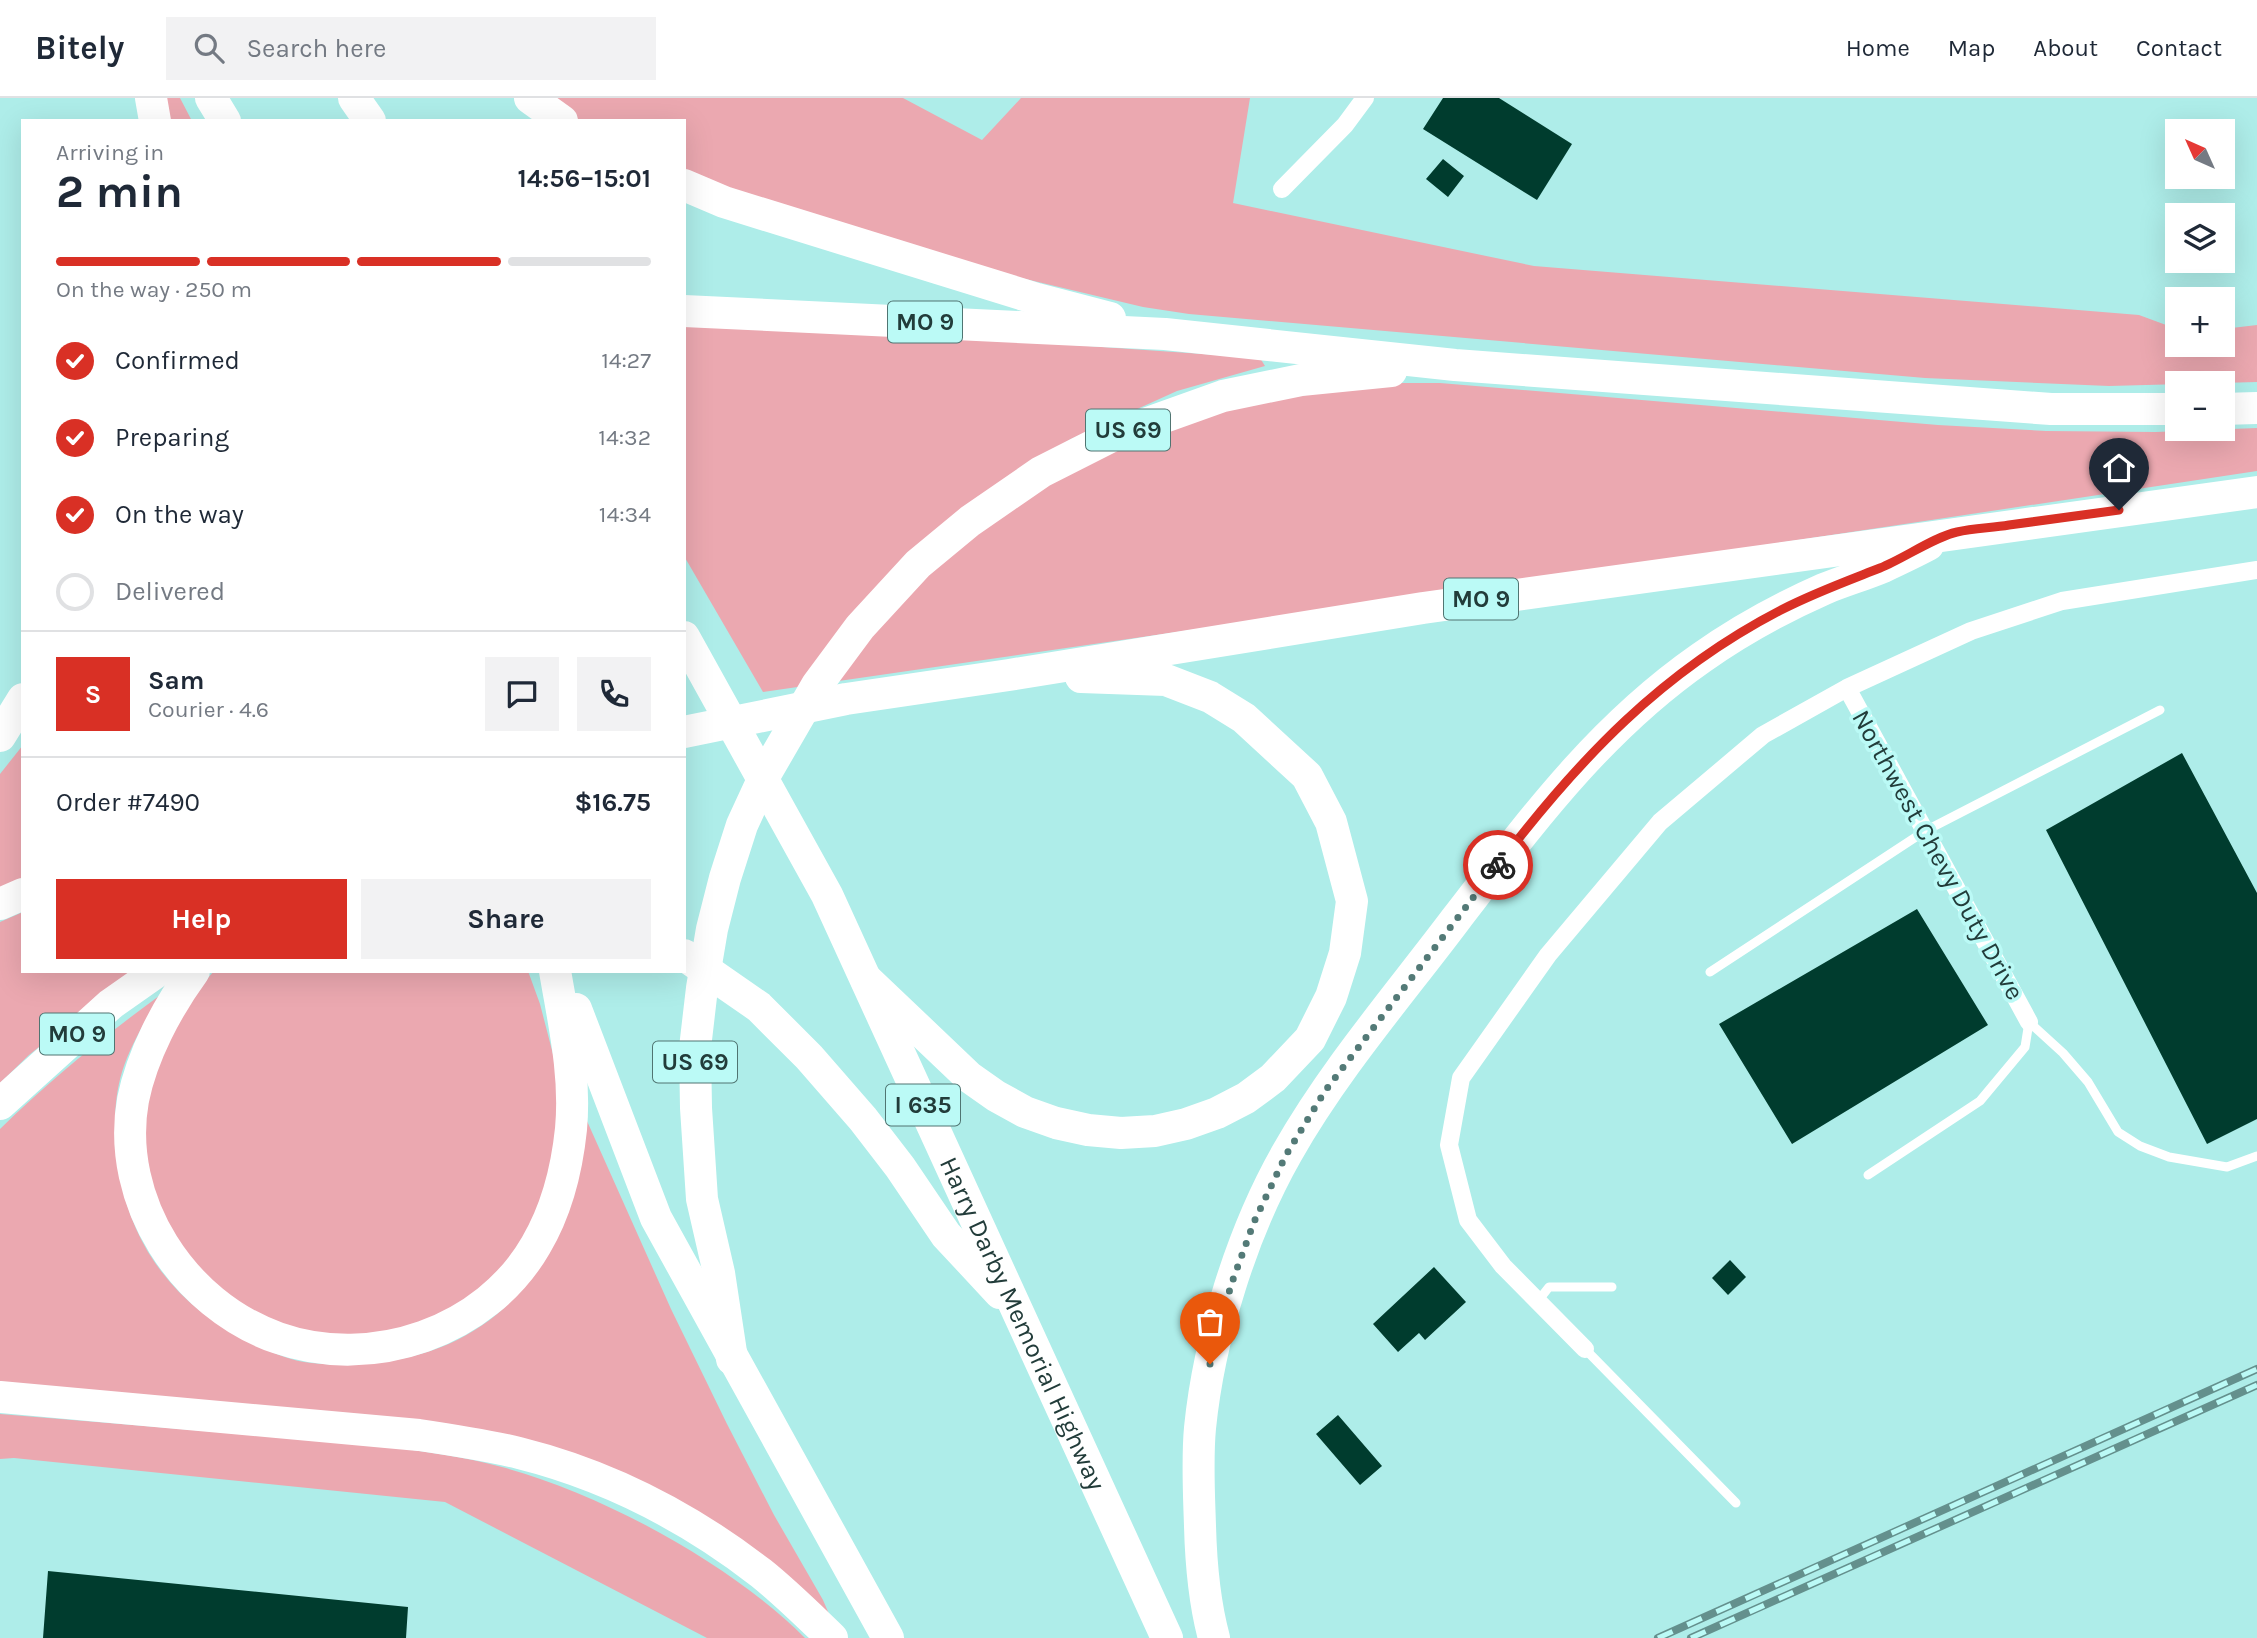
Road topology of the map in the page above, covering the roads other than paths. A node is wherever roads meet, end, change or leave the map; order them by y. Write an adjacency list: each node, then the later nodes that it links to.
1 (151, 98): 6 (highway)
2 (211, 98): 7 (highway)
3 (355, 98): 8 (highway)
4 (530, 98): 9 (highway)
5 (1365, 98): 11 (street)
6 (155, 119)
7 (224, 119)
8 (369, 119)
9 (559, 119)
10 (686, 186): 13 (highway)
11 (1282, 189)
12 (686, 311): 13 (highway, MO 9)
13 (1165, 334): 14 (highway, MO 9)
14 (1455, 365): 16 (highway, MO 9); 48 (highway, US 69)
15 (2257, 408): 17 (highway)
16 (2165, 409)
17 (2235, 409)
18 (2257, 492): 19 (highway, MO 9)
19 (1954, 533): 22 (highway, MO 9); 54 (highway)
20 (2257, 570): 23 (street)
21 (686, 641): 39 (highway, Harry Darby Memorial Highway / I 635)
22 (1009, 675): 27 (highway, MO 9); 39 (highway)
23 (1847, 688): 30 (street, Northwest Chevy Duty Drive); 45 (street)
24 (21, 702): 28 (highway)
25 (2160, 710): 30 (lane)
26 (21, 729): 29 (highway)
27 (686, 732)
28 (0, 736)
29 (0, 755)
30 (1925, 831): 34 (lane); 40 (street, Northwest Chevy Duty Drive)
31 (21, 895): 32 (highway)
32 (0, 904)
33 (686, 956): 46 (highway)
34 (1710, 972)
35 (155, 973): 41 (highway, MO 9)
36 (193, 973): 37 (highway)
37 (555, 973)
38 (563, 973): 48 (highway)
39 (866, 979): 46 (highway, Harry Darby Memorial Highway / I 635)
40 (2029, 1022): 42 (lane); 43 (lane)
41 (0, 1104)
42 (2257, 1156)
43 (1868, 1175)
44 (1612, 1287): 45 (lane)
45 (1538, 1301): 47 (street)
46 (1020, 1315): 53 (highway, Harry Darby Memorial Highway / I 635)
47 (1586, 1349): 50 (lane)
48 (732, 1359): 52 (highway)
49 (0, 1397): 51 (highway)
50 (1736, 1503)
51 (832, 1638)
52 (888, 1638)
53 (1167, 1638)
54 (1214, 1638)

